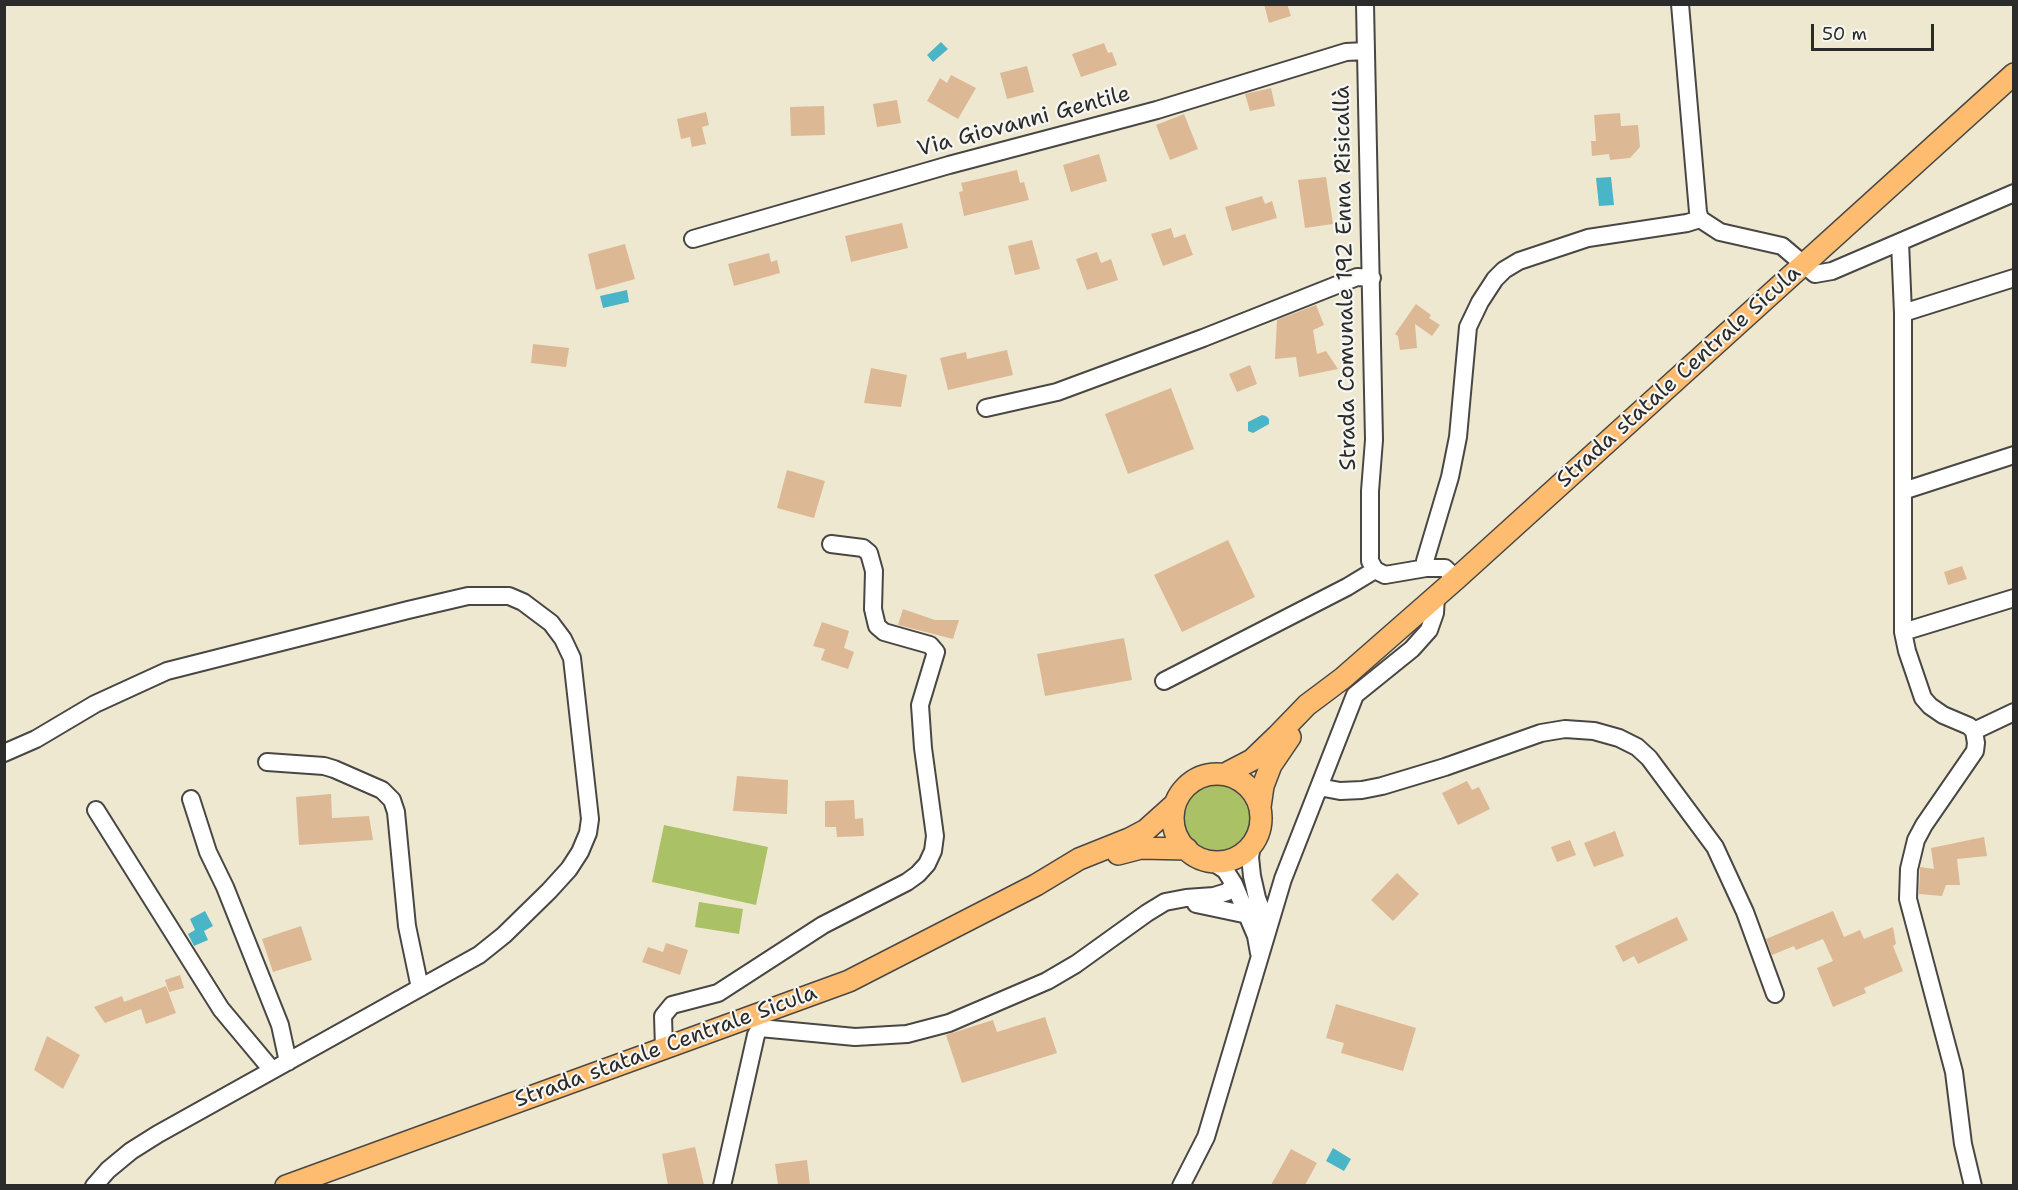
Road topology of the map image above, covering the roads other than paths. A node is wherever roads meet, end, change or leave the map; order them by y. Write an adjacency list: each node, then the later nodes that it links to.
1 (1365, 4): 3 (street, Strada Comunale 192 Enna Risicallà)
2 (1680, 4): 6 (street)
3 (1366, 51): 7 (street, Via Giovanni Gentile); 10 (street, Strada Comunale 192 Enna Risicallà)
4 (2013, 74): 9 (main road, Strada statale Centrale Sicula)
5 (2013, 193): 8 (street)
6 (1700, 219): 9 (street); 17 (street)
7 (693, 239)
8 (1900, 242): 9 (street); 12 (street)
9 (1804, 266): 19 (main road, Strada statale Centrale Sicula)
10 (1372, 278): 13 (street); 18 (street, Strada Comunale 192 Enna Risicallà)
11 (2013, 278): 12 (street)
12 (1903, 313): 15 (street)
13 (986, 408)
14 (2013, 455): 15 (street)
15 (1904, 491): 22 (street)
16 (831, 544): 47 (street)
17 (1426, 568): 18 (street); 19 (street)
18 (1375, 570): 24 (street)
19 (1456, 579): 20 (main road, Strada statale Centrale Sicula)
20 (1436, 596): 23 (main road, Strada statale Centrale Sicula); 30 (street)
21 (2013, 598): 22 (street)
22 (1903, 632): 26 (street)
23 (1343, 678): 29 (main road, Strada statale Centrale Sicula); 33 (main road, Strada statale Centrale Sicula)
24 (1164, 681)
25 (2013, 712): 26 (street)
26 (1974, 731): 54 (street)
27 (4, 753): 44 (street)
28 (267, 762): 44 (street)
29 (1225, 774): 32 (main road); 33 (main road)
30 (1319, 787): 42 (street); 45 (street)
31 (191, 799): 48 (street)
32 (1175, 804): 36 (main road); 39 (main road, Strada statale Centrale Sicula)
33 (1260, 807): 35 (main road)
34 (96, 810): 49 (street)
35 (1252, 845): 37 (main road); 42 (street)
36 (1187, 849): 37 (main road); 39 (main road, Strada statale Centrale Sicula)
37 (1211, 861): 38 (street)
38 (1234, 884): 40 (street); 41 (street)
39 (1036, 885): 46 (main road, Strada statale Centrale Sicula)
40 (1165, 902): 41 (street); 46 (street)
41 (1248, 915): 43 (street)
42 (1268, 927): 43 (street)
43 (1260, 956): 53 (street)
44 (420, 988): 48 (street)
45 (1775, 994)
46 (757, 1021): 47 (main road, Strada statale Centrale Sicula); 52 (street)
47 (664, 1048): 51 (main road, Strada statale Centrale Sicula)
48 (288, 1062): 49 (street)
49 (272, 1070): 50 (street)
50 (94, 1185)
51 (286, 1185)
52 (722, 1185)
53 (1181, 1185)
54 (1973, 1185)

